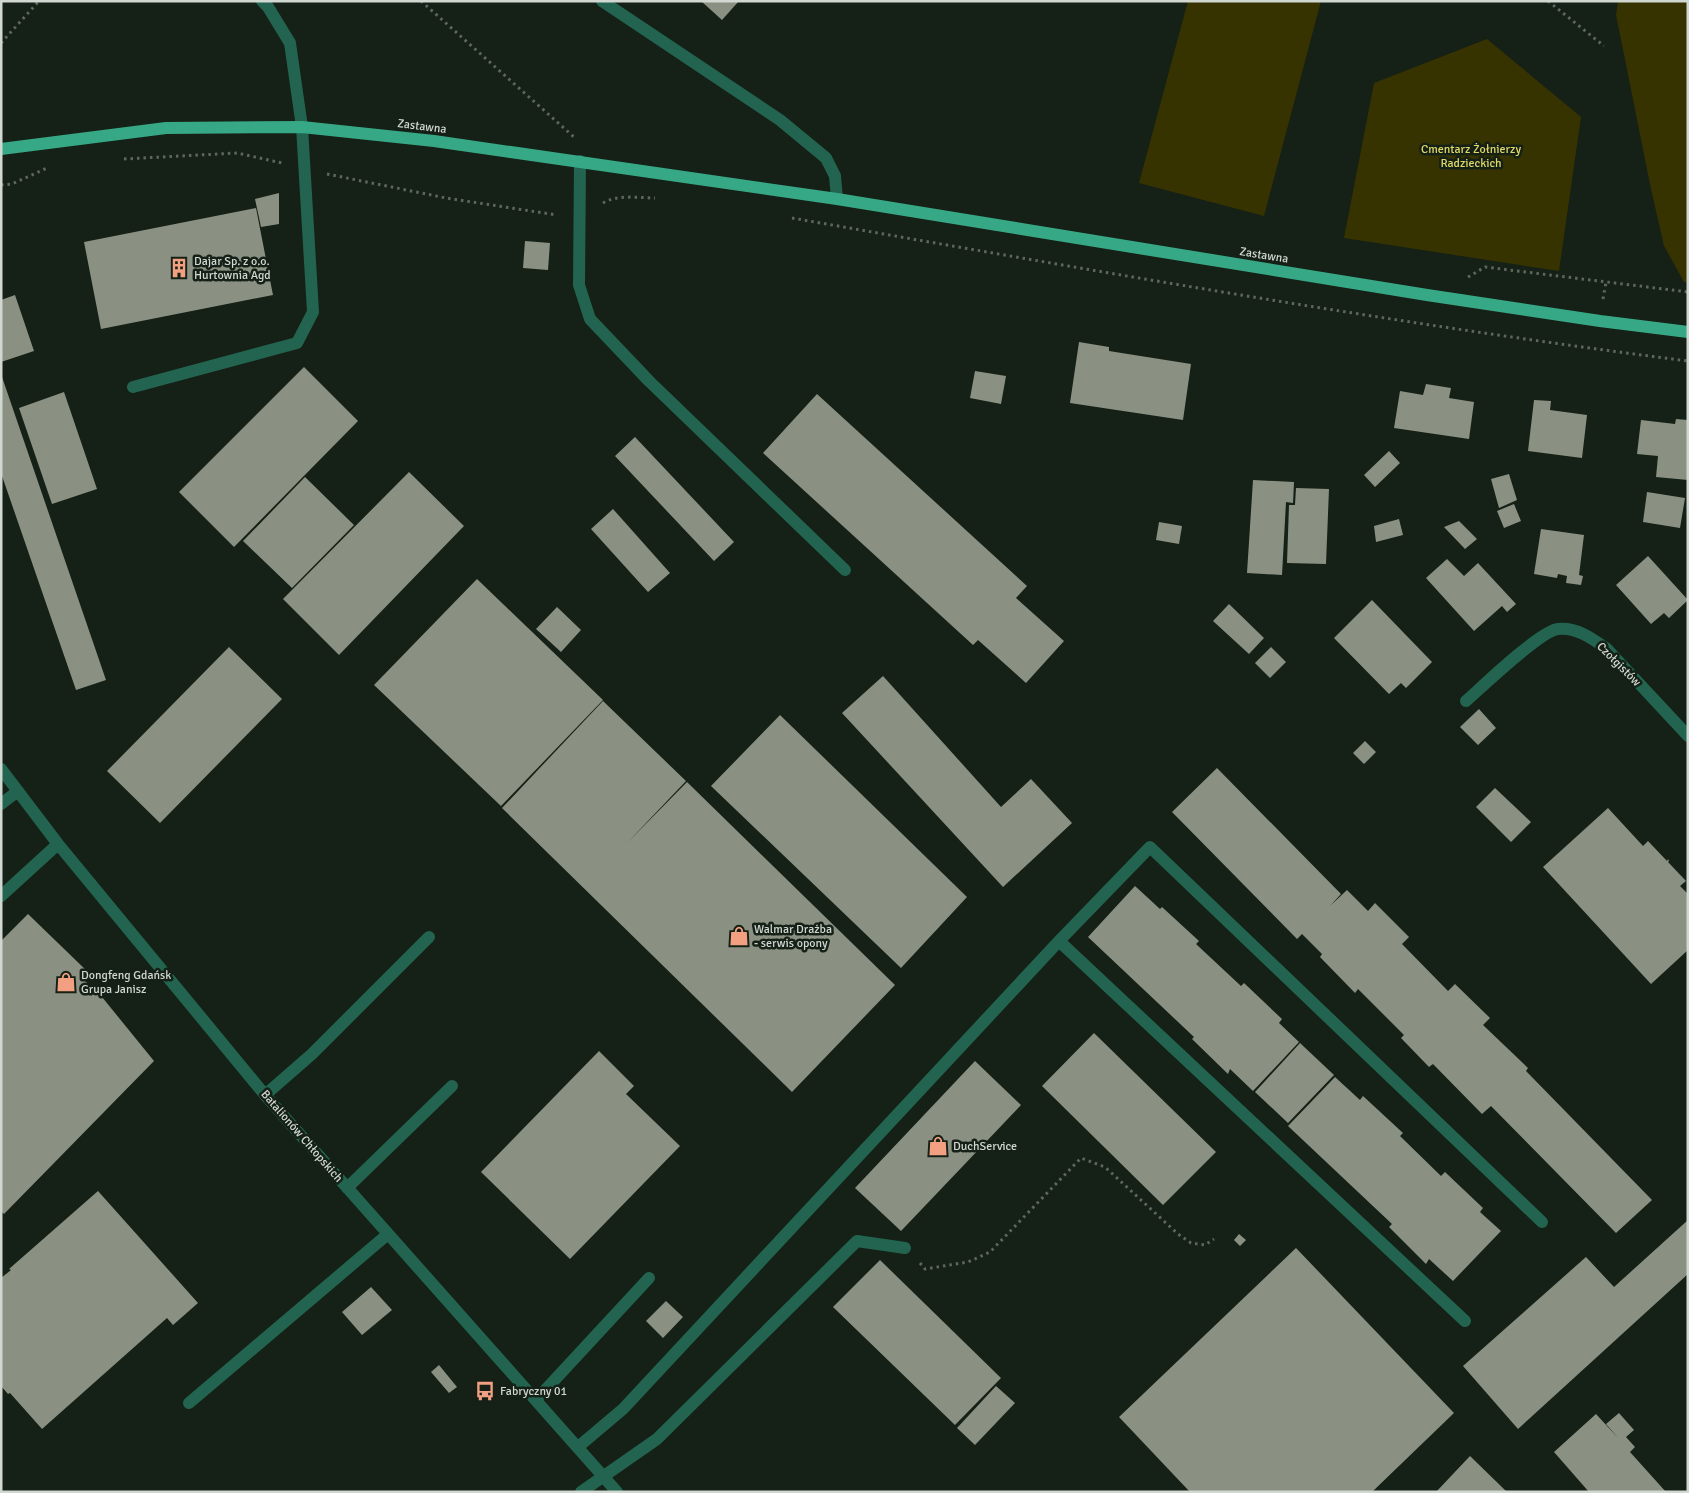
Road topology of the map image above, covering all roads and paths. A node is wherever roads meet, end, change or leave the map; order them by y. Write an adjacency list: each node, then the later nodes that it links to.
1 (39, 1): 6 (path)
2 (262, 1): 8 (street)
3 (421, 1): 10 (path)
4 (602, 1): 12 (street)
5 (1548, 1): 7 (path)
6 (1, 43)
7 (1604, 46)
8 (302, 127): 9 (main road, Zastawna); 10 (main road, Zastawna); 19 (street)
9 (1, 149)
10 (580, 161): 12 (main road, Zastawna); 14 (street)
11 (661, 199): 14 (path)
12 (837, 199): 17 (main road, Zastawna)
13 (787, 217): 18 (path)
14 (580, 219): 20 (street)
15 (1461, 281): 16 (path)
16 (1688, 292)
17 (1688, 332)
18 (1688, 361)
19 (133, 387)
20 (845, 570)
21 (1466, 700): 22 (street, Czołgistów)
22 (1688, 736)
23 (1, 769): 24 (street, Batalionów Chłopskich)
24 (18, 791): 25 (street); 26 (street, Batalionów Chłopskich)
25 (1, 804)
26 (58, 844): 27 (street); 31 (street, Batalionów Chłopskich)
27 (1, 896)
28 (429, 938): 31 (street)
29 (1059, 941): 33 (street); 38 (street); 41 (street)
30 (452, 1086): 32 (street)
31 (265, 1095): 32 (street, Batalionów Chłopskich)
32 (347, 1188): 34 (street, Batalionów Chłopskich)
33 (1542, 1222)
34 (388, 1234): 39 (street, Batalionów Chłopskich); 40 (street)
35 (1214, 1239): 36 (path)
36 (905, 1248): 42 (street)
37 (649, 1278): 39 (street)
38 (1465, 1321)
39 (536, 1400): 41 (street, Batalionów Chłopskich)
40 (189, 1403)
41 (578, 1447): 42 (street, Batalionów Chłopskich)
42 (602, 1475): 43 (street); 44 (street, Batalionów Chłopskich)
43 (581, 1492)
44 (617, 1492)

